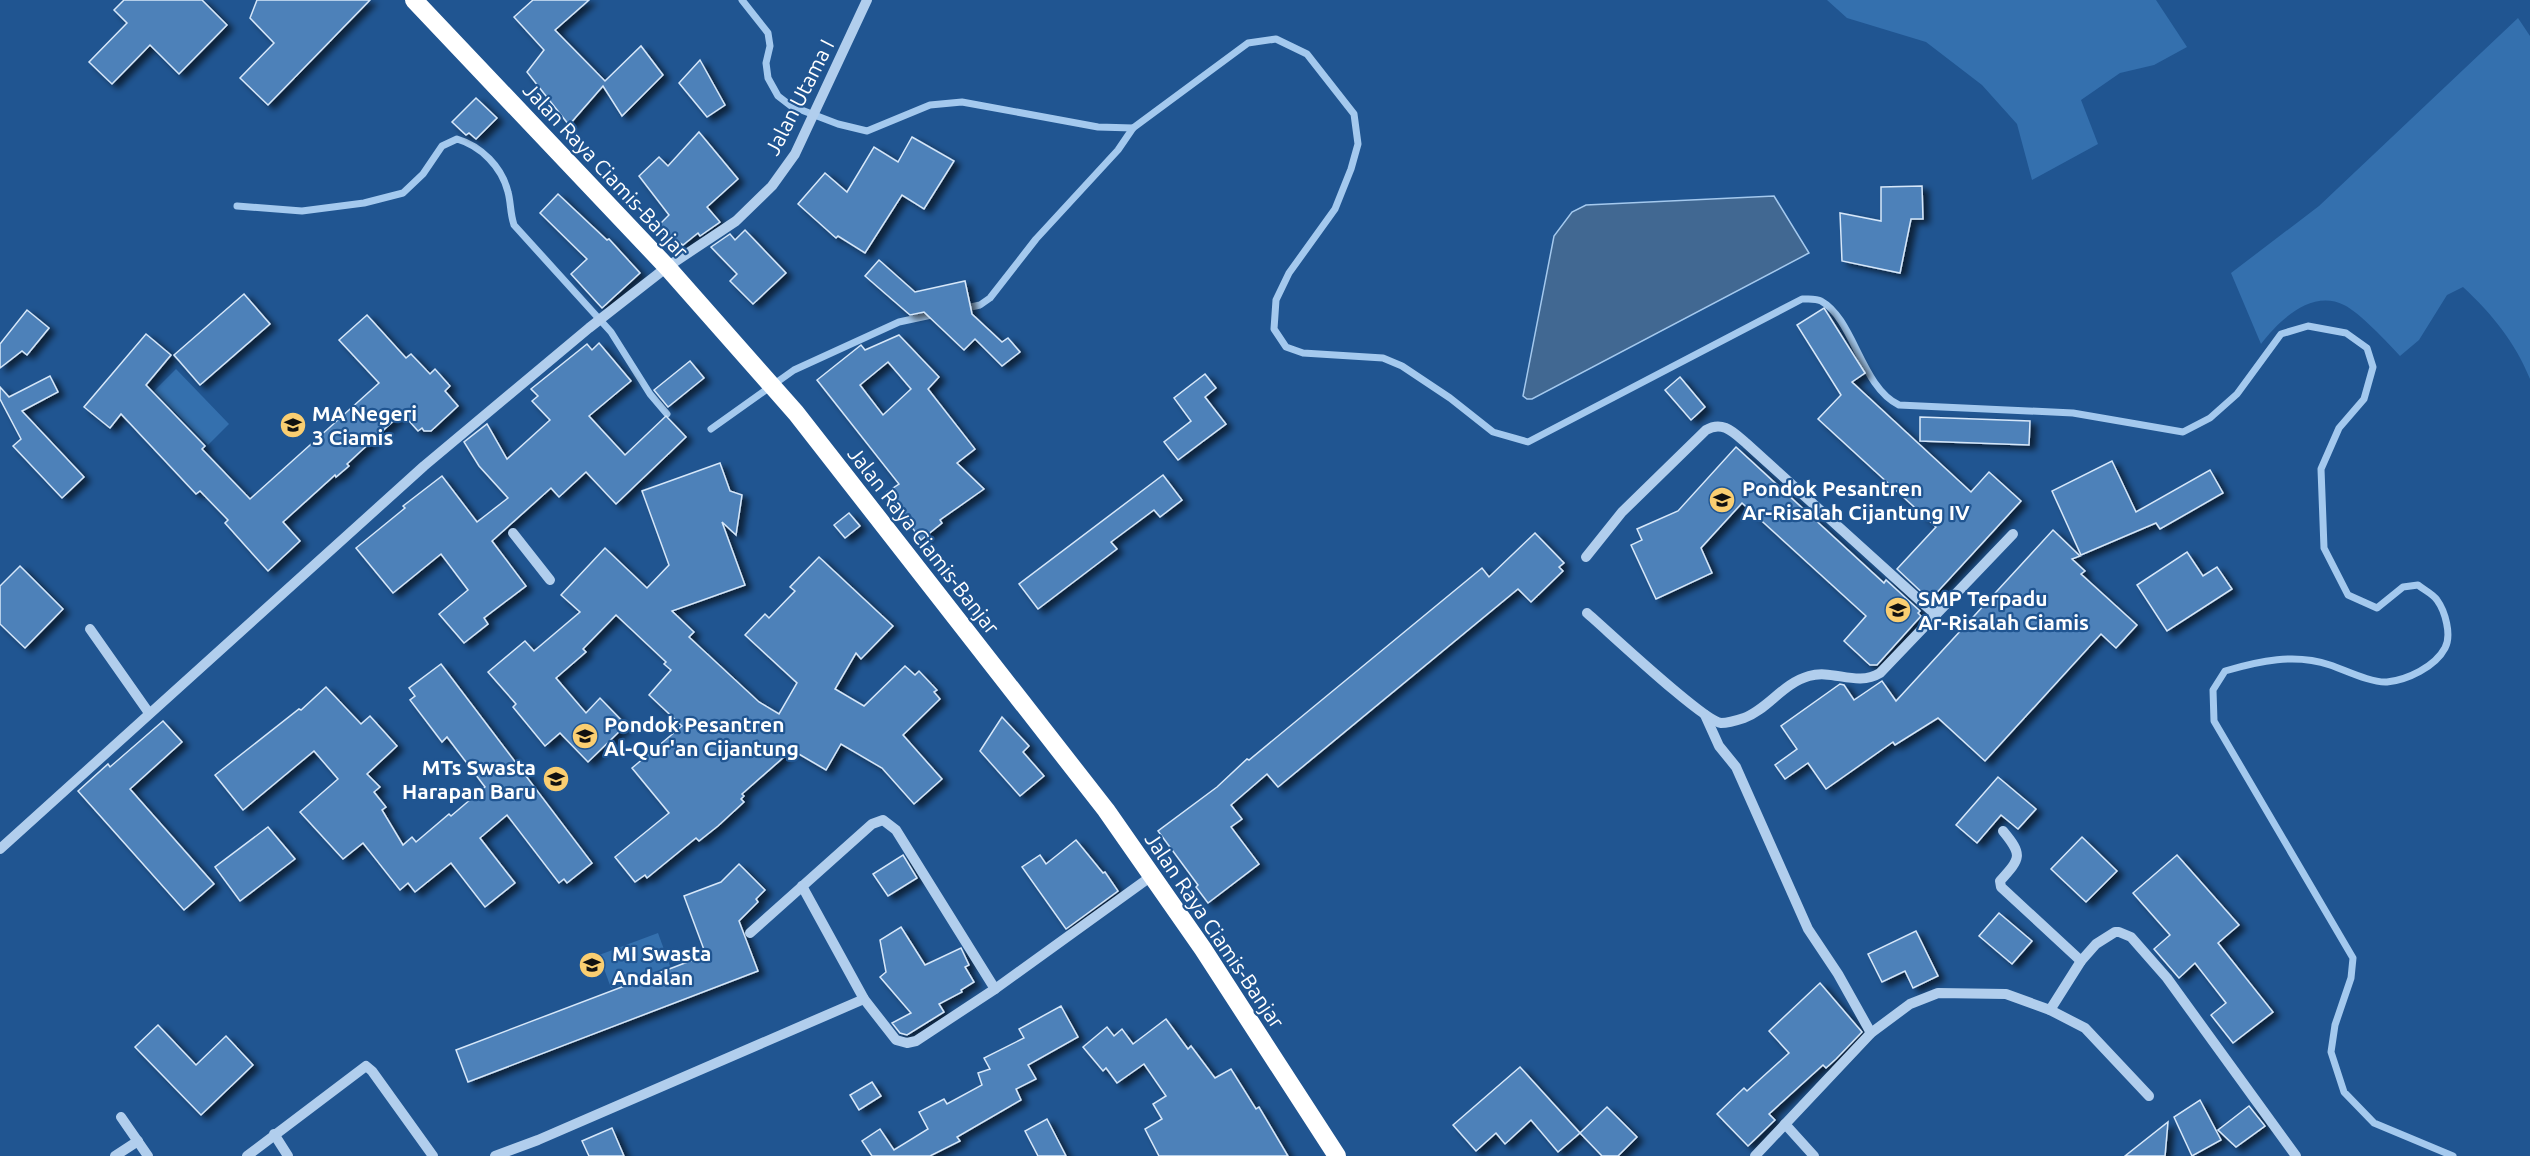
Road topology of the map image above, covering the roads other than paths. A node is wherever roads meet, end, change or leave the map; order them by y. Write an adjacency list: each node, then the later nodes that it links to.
1 (414, 0): 3 (highway, Jalan Raya Ciamis-Banjar)
2 (867, 0): 3 (street, Jalan Utama I)
3 (667, 267): 11 (street, Jalan Utama I); 15 (highway, Jalan Raya Ciamis-Banjar)
4 (513, 533): 7 (street)
5 (2013, 534): 9 (street)
6 (1586, 557): 9 (street)
7 (550, 580)
8 (1587, 613): 12 (street)
9 (1936, 615): 12 (street)
10 (90, 629): 11 (street)
11 (149, 713): 14 (street, Jalan Utama I)
12 (1705, 716): 22 (street)
13 (2003, 831): 18 (street)
14 (3, 842)
15 (1153, 875): 19 (street); 34 (highway, Jalan Raya Ciamis-Banjar)
16 (802, 886): 17 (street); 19 (street); 20 (street)
17 (750, 933)
18 (2081, 962): 21 (street); 37 (street)
19 (995, 989): 20 (street)
20 (864, 999): 33 (street)
21 (2050, 1010): 22 (street); 23 (street)
22 (1871, 1033): 25 (street)
23 (2149, 1096)
24 (121, 1117): 27 (street)
25 (1785, 1124): 35 (street); 36 (street)
26 (274, 1134): 30 (street); 31 (street); 32 (street)
27 (138, 1141): 28 (street); 29 (street)
28 (115, 1156)
29 (148, 1156)
30 (247, 1156)
31 (288, 1156)
32 (433, 1156)
33 (495, 1156)
34 (1337, 1156)
35 (1755, 1156)
36 (1814, 1156)
37 (2296, 1156)

